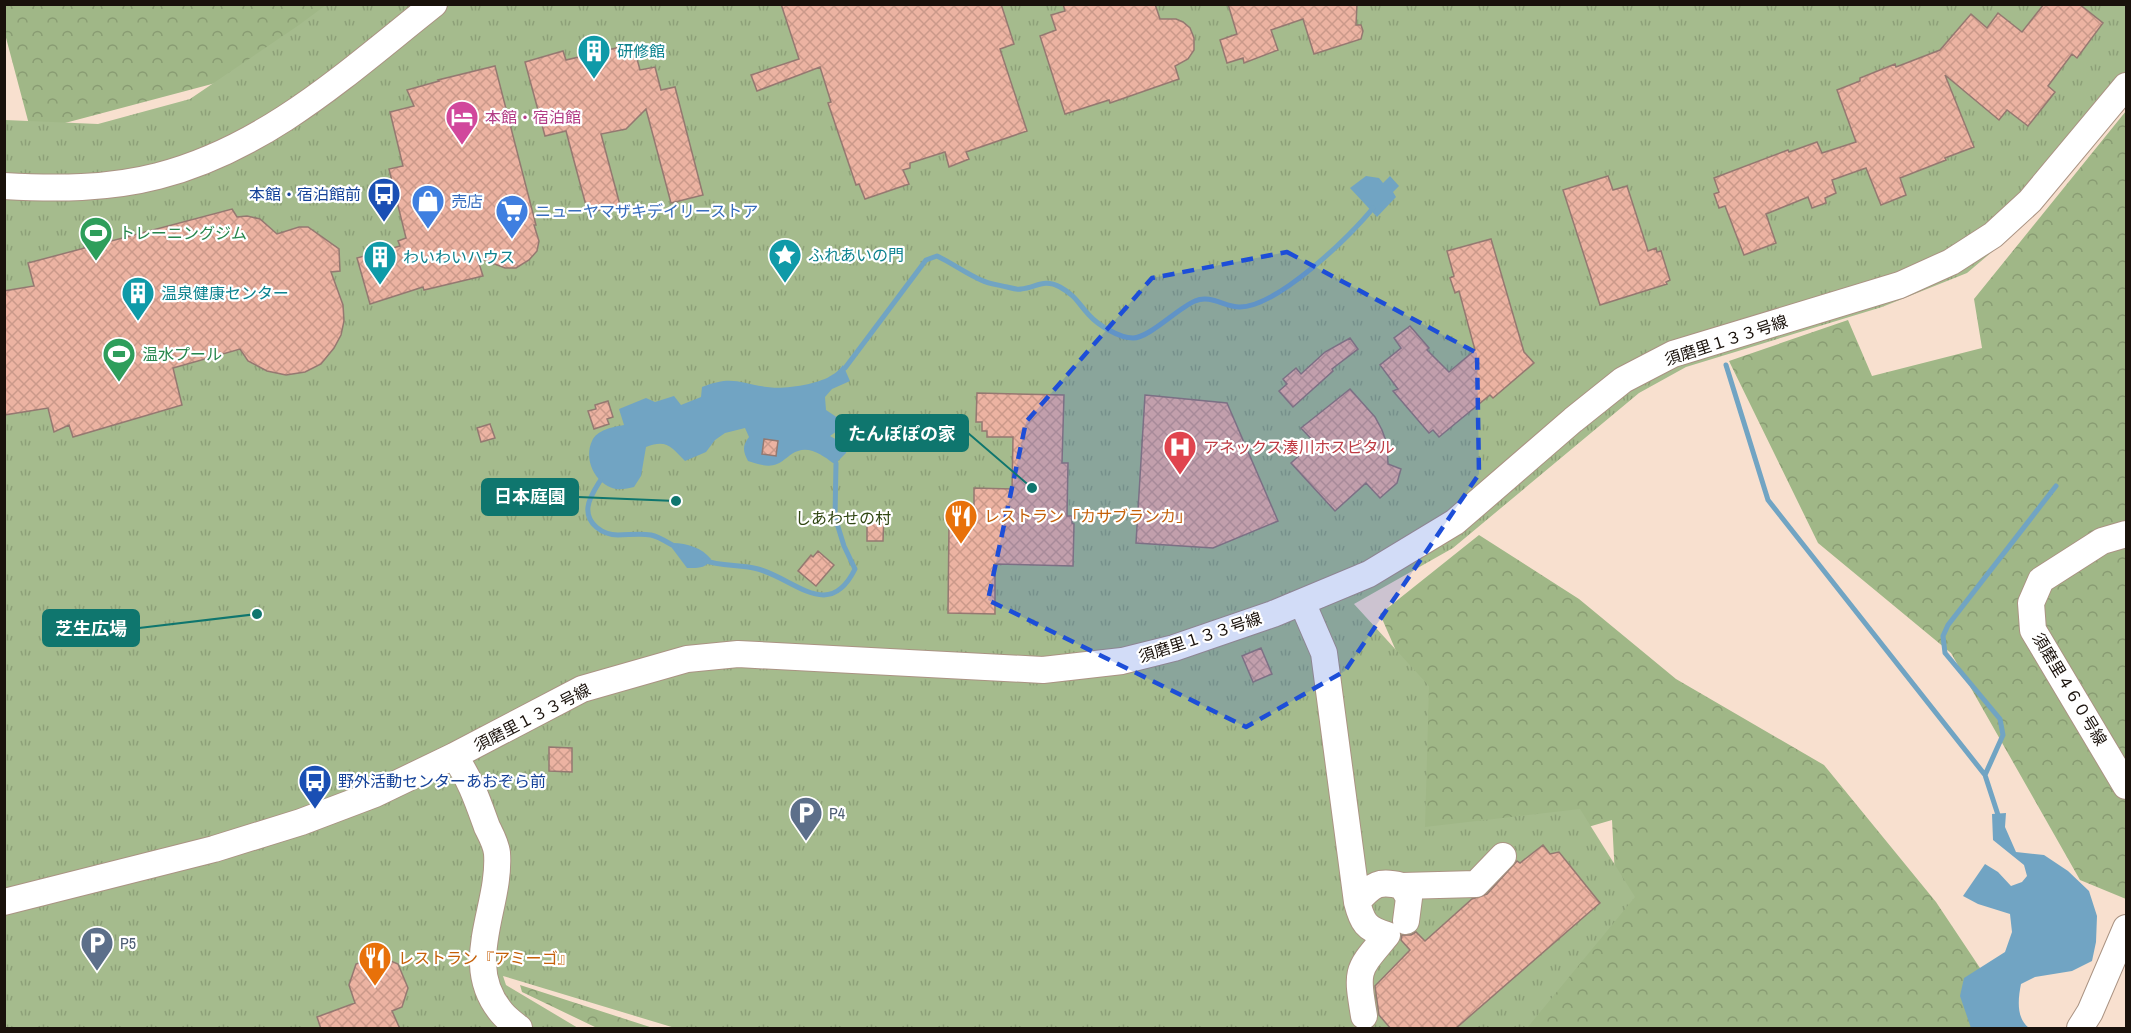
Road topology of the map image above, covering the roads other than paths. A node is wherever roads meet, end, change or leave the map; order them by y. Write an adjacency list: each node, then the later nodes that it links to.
1 (434, 4): 3 (street)
2 (2127, 86): 5 (street, 須磨里１３３号線)
3 (4, 186)
4 (2127, 534): 7 (street, 須磨里４６０号線)
5 (1302, 602): 6 (street, 須磨里１３３号線); 10 (street)
6 (454, 756): 11 (street, 須磨里１３３号線); 15 (street)
7 (2127, 786)
8 (1503, 856): 9 (street)
9 (1402, 886): 10 (street); 13 (street)
10 (1357, 902): 13 (street)
11 (4, 903)
12 (2127, 928): 16 (street)
13 (1396, 929): 14 (street)
14 (1364, 1016)
15 (519, 1029)
16 (2080, 1029)

